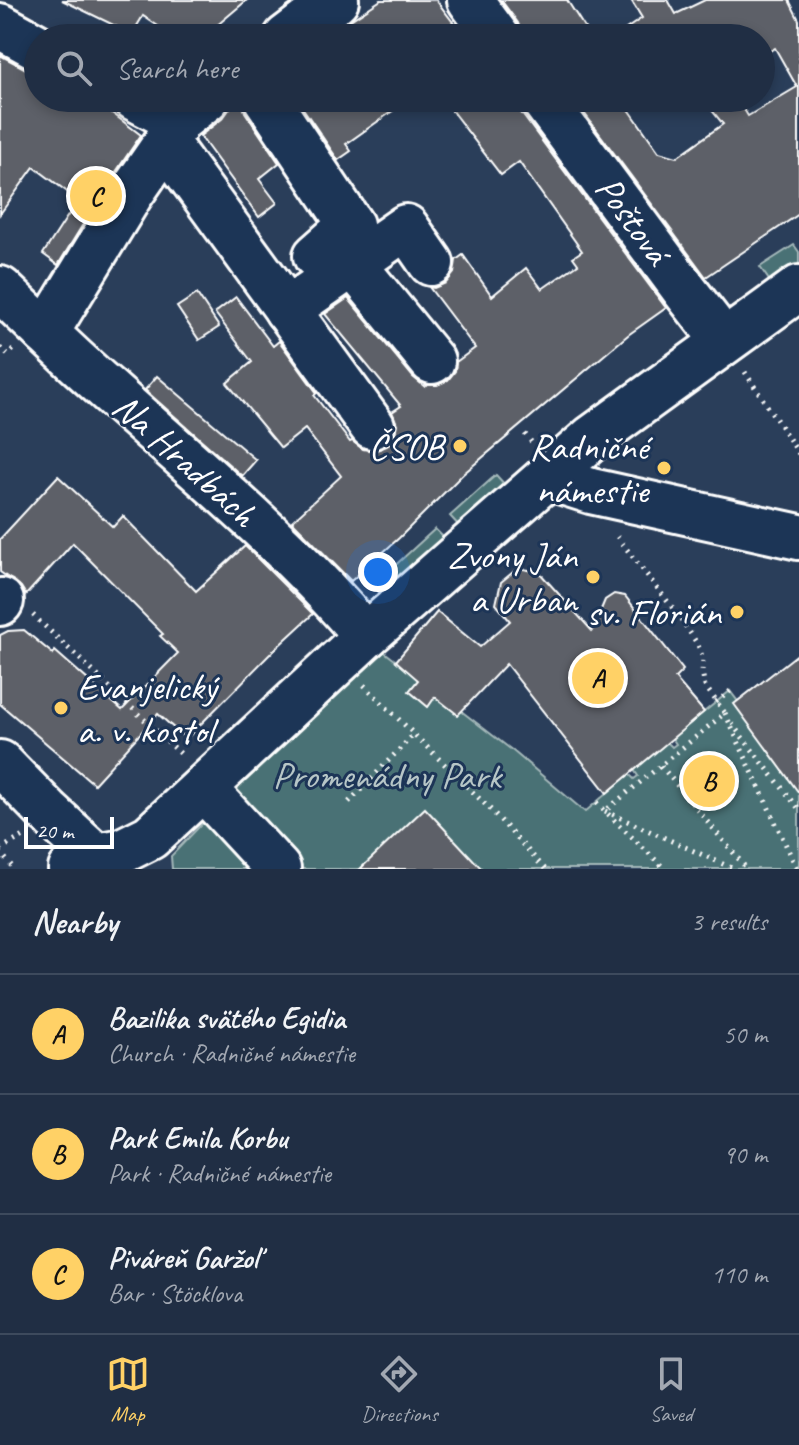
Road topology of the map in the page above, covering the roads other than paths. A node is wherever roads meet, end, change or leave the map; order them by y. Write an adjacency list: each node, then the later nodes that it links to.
1 (336, 0): 3 (street)
2 (470, 0): 4 (street)
3 (304, 24)
4 (488, 24)
5 (0, 26): 6 (street)
6 (24, 39)
7 (165, 112): 10 (street)
8 (275, 112): 11 (street)
9 (552, 112): 17 (street, Poštová)
10 (184, 121): 15 (street); 16 (street)
11 (334, 260): 12 (street); 15 (street); 18 (street)
12 (431, 263)
13 (799, 288): 17 (street)
14 (0, 289): 16 (street, Na Hradbách)
15 (287, 310): 19 (street)
16 (46, 333): 22 (street, Na Hradbách)
17 (724, 341): 20 (street)
18 (432, 361)
19 (372, 426)
20 (547, 477): 21 (street); 22 (street)
21 (799, 537)
22 (360, 656): 24 (street)
23 (0, 763): 25 (street)
24 (192, 771): 25 (street); 26 (street)
25 (92, 865)
26 (278, 869)

